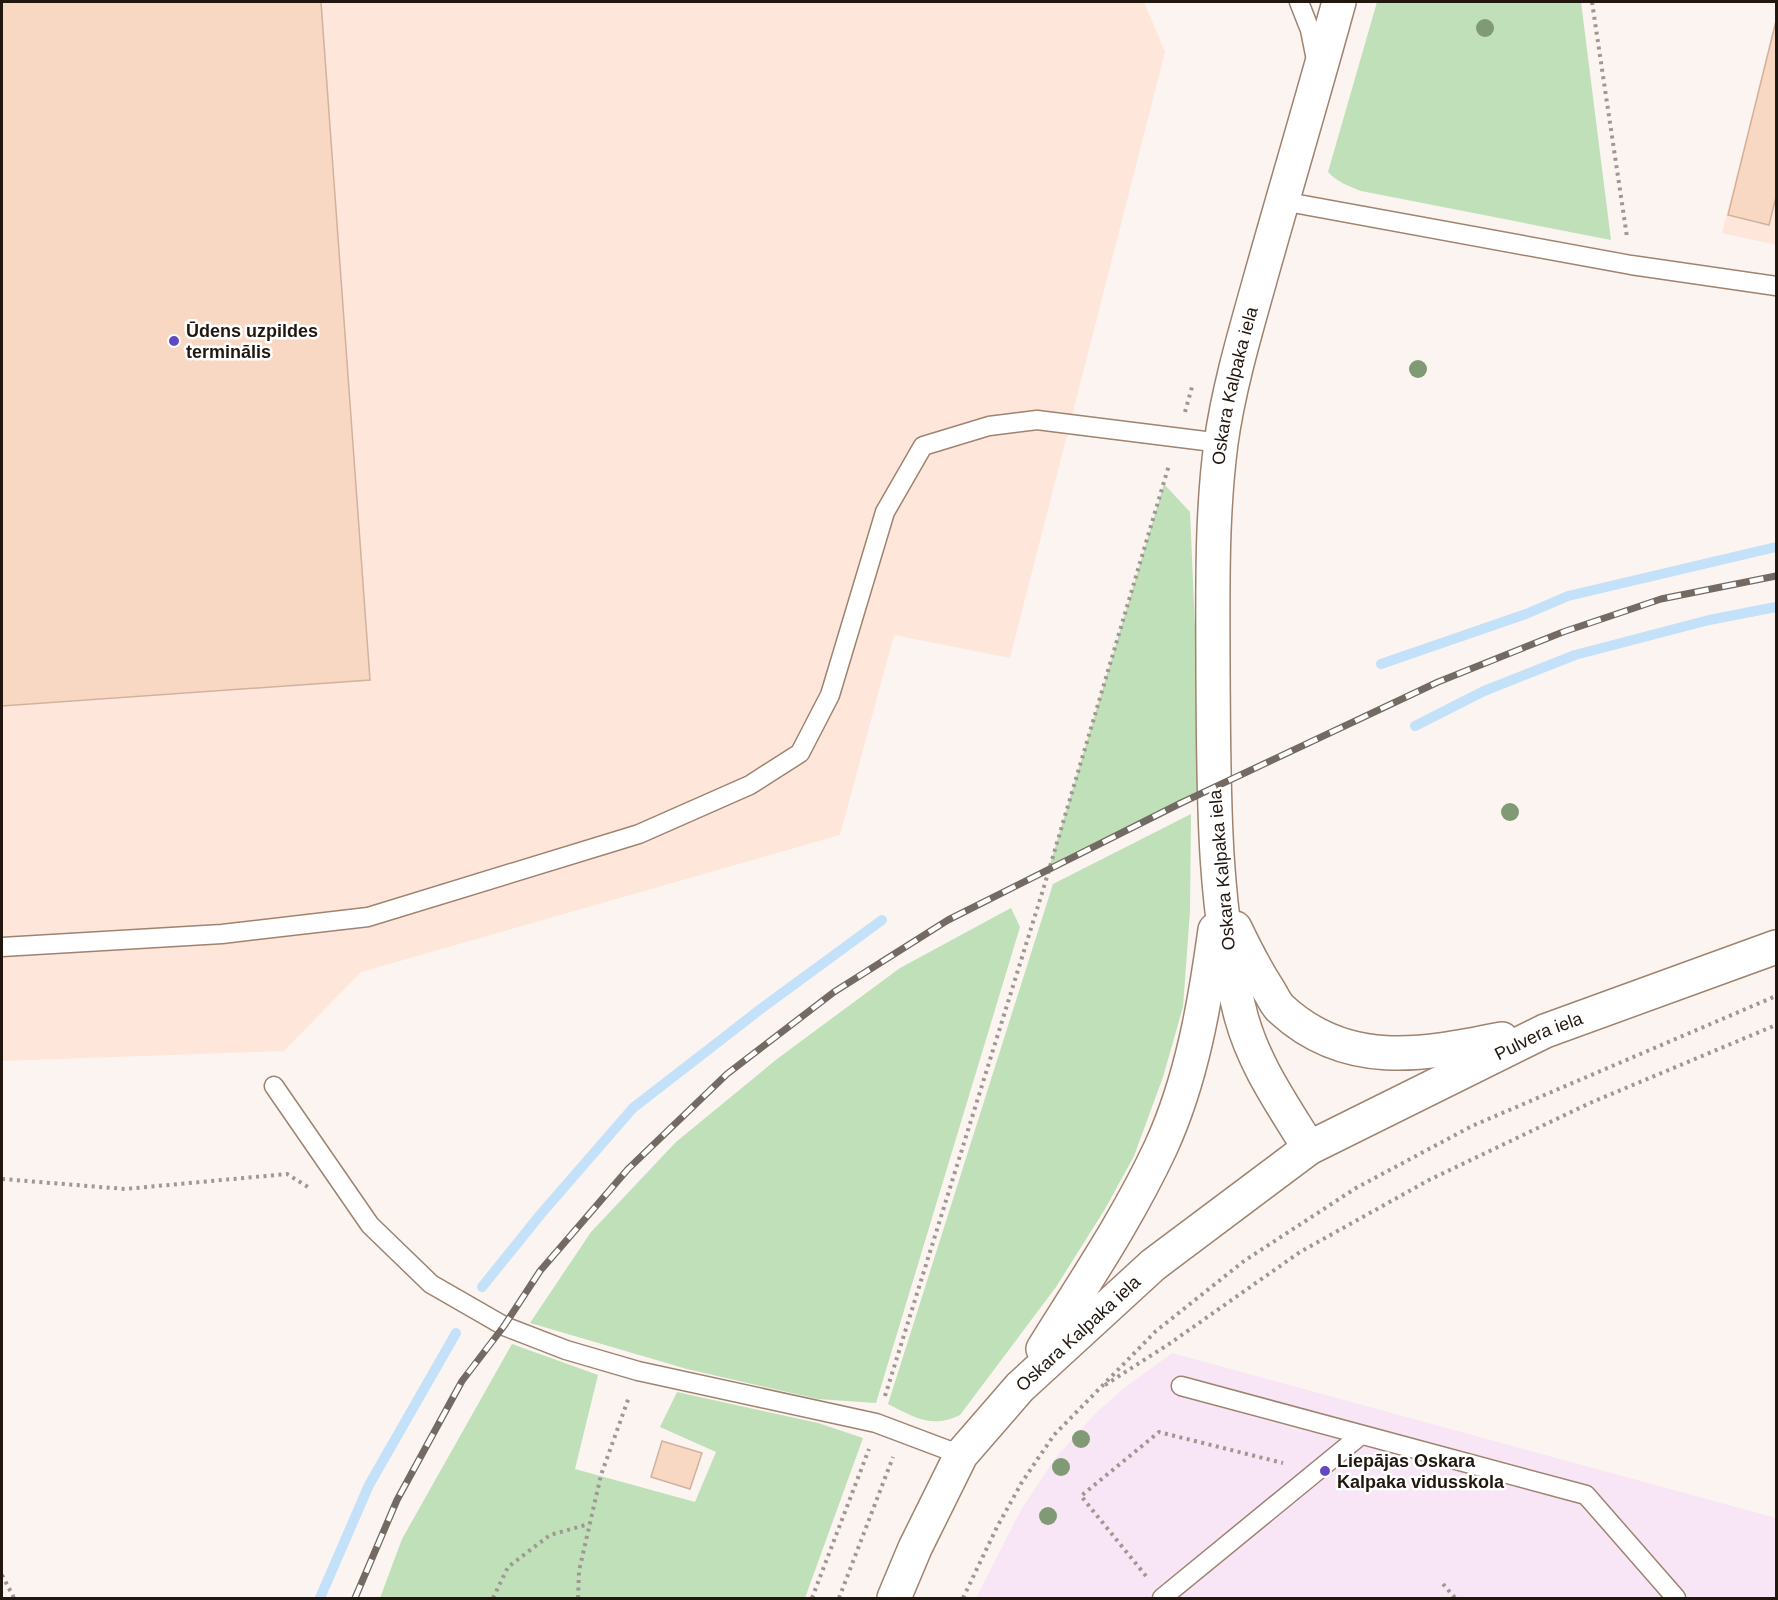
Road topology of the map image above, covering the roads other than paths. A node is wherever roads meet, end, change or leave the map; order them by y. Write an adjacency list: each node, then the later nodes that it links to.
1 (1299, 2): 3 (lane)
2 (1339, 2): 3 (street, Oskara Kalpaka iela)
3 (1316, 86): 4 (street, Oskara Kalpaka iela)
4 (1282, 201): 5 (lane); 6 (street, Oskara Kalpaka iela)
5 (1776, 286)
6 (1221, 443): 7 (street, Oskara Kalpaka iela); 8 (lane)
7 (1220, 896): 10 (street); 12 (street, Oskara Kalpaka iela); 14 (street)
8 (2, 946)
9 (1776, 947): 10 (street, Pulvera iela)
10 (1545, 1031): 12 (street, Pulvera iela)
11 (274, 1086): 16 (lane)
12 (1309, 1148): 14 (street, Oskara Kalpaka iela)
13 (1181, 1386): 15 (lane)
14 (1020, 1387): 16 (street, Oskara Kalpaka iela)
15 (1361, 1435): 17 (lane); 19 (lane)
16 (961, 1455): 18 (street, Oskara Kalpaka iela)
17 (1163, 1598)
18 (894, 1599)
19 (1676, 1599)

